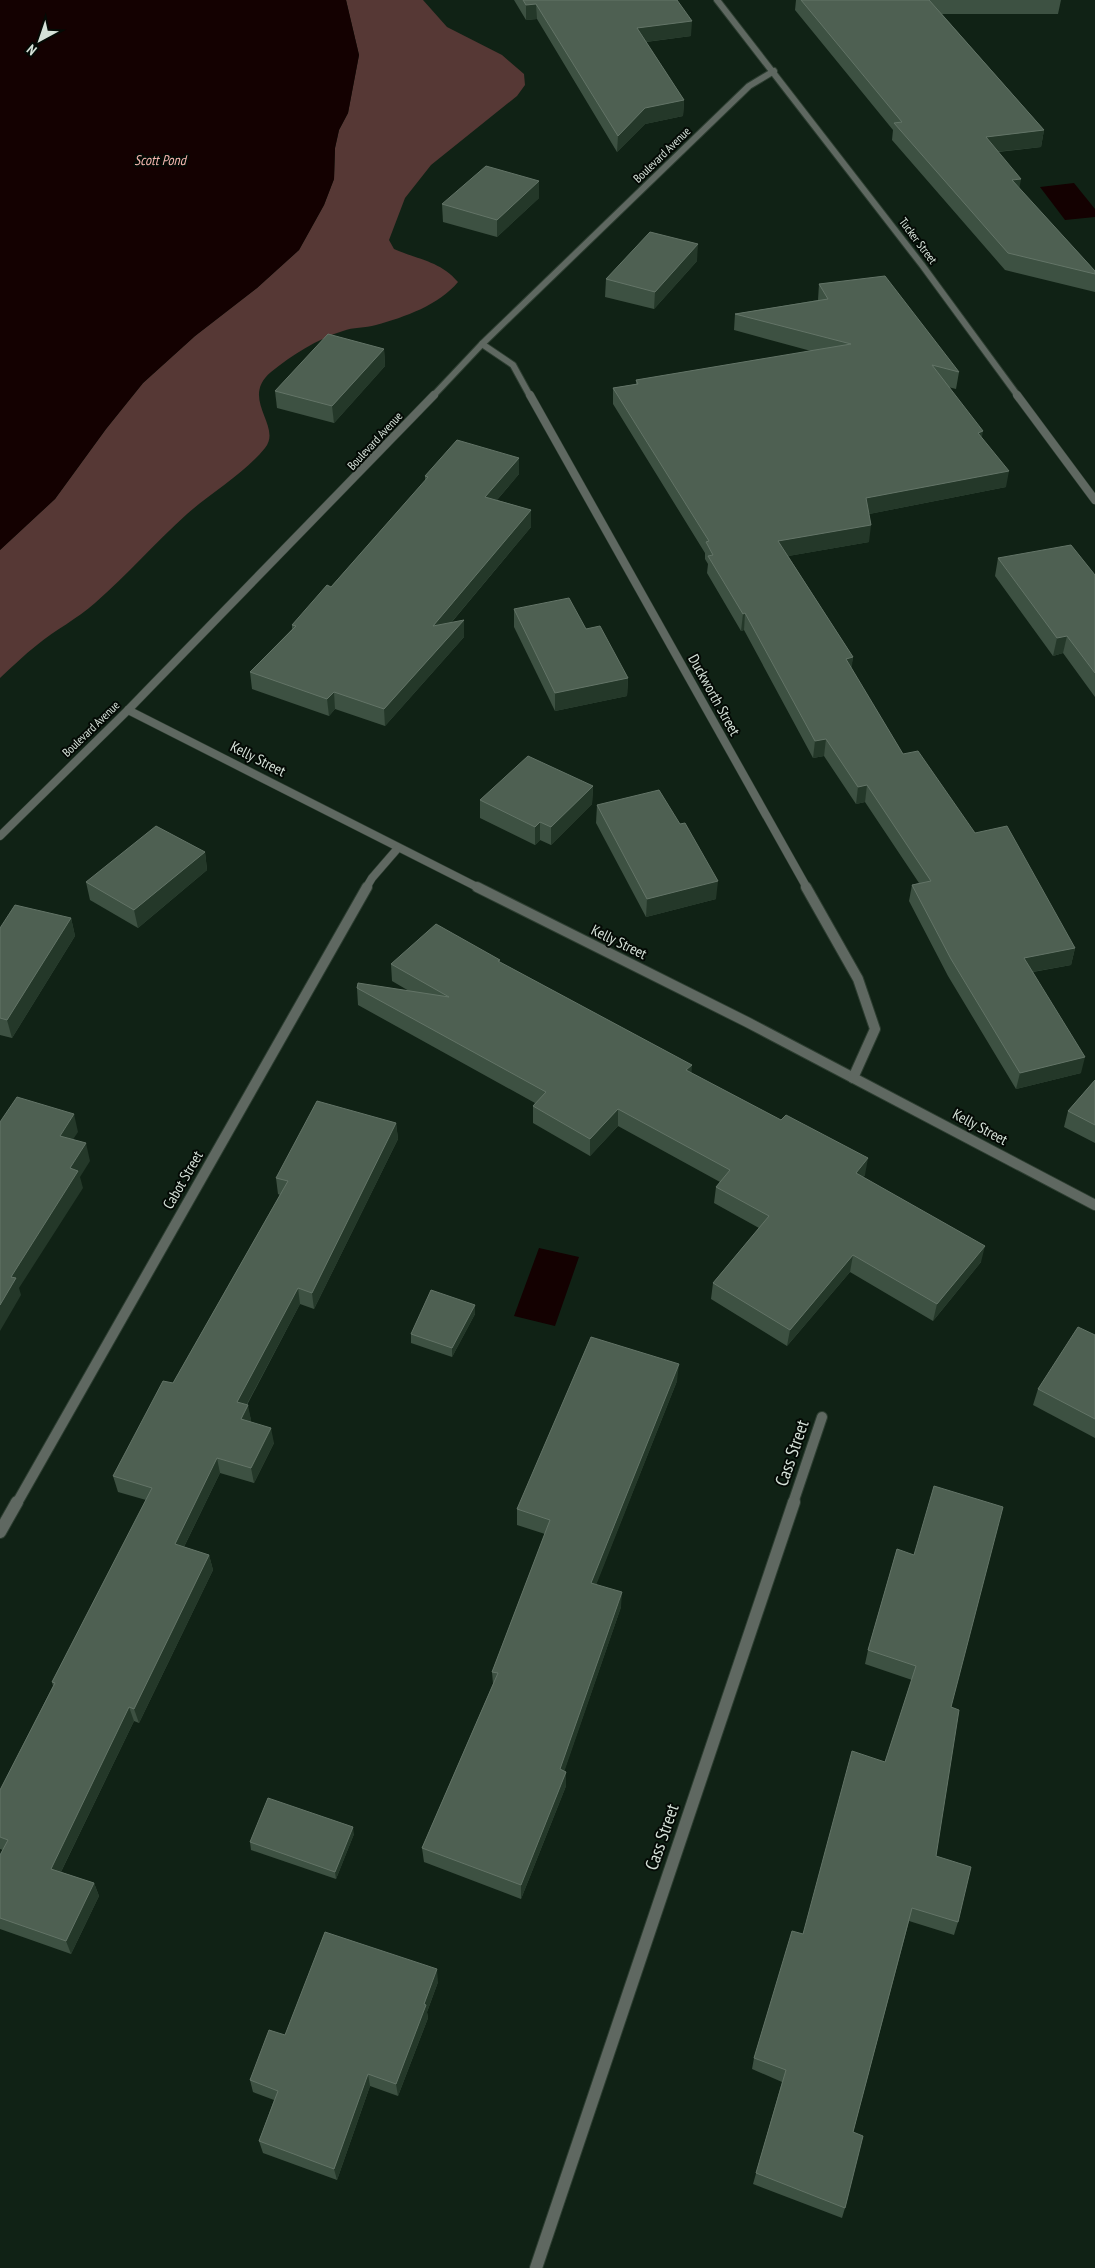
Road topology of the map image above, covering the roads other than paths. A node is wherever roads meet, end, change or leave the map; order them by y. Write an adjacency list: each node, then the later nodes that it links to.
1 (717, 0): 2 (street, Tucker Street)
2 (774, 71): 3 (street, Boulevard Avenue); 4 (street, Tucker Street)
3 (482, 344): 5 (street, Boulevard Avenue); 8 (street, Duckworth Street)
4 (1095, 500)
5 (128, 710): 6 (street, Boulevard Avenue); 7 (street, Kelly Street)
6 (0, 836)
7 (398, 848): 8 (street, Kelly Street); 11 (street, Cabot Street)
8 (853, 1078): 9 (street, Kelly Street)
9 (1095, 1206)
10 (822, 1417): 12 (street, Cass Street)
11 (0, 1532)
12 (536, 2268)

